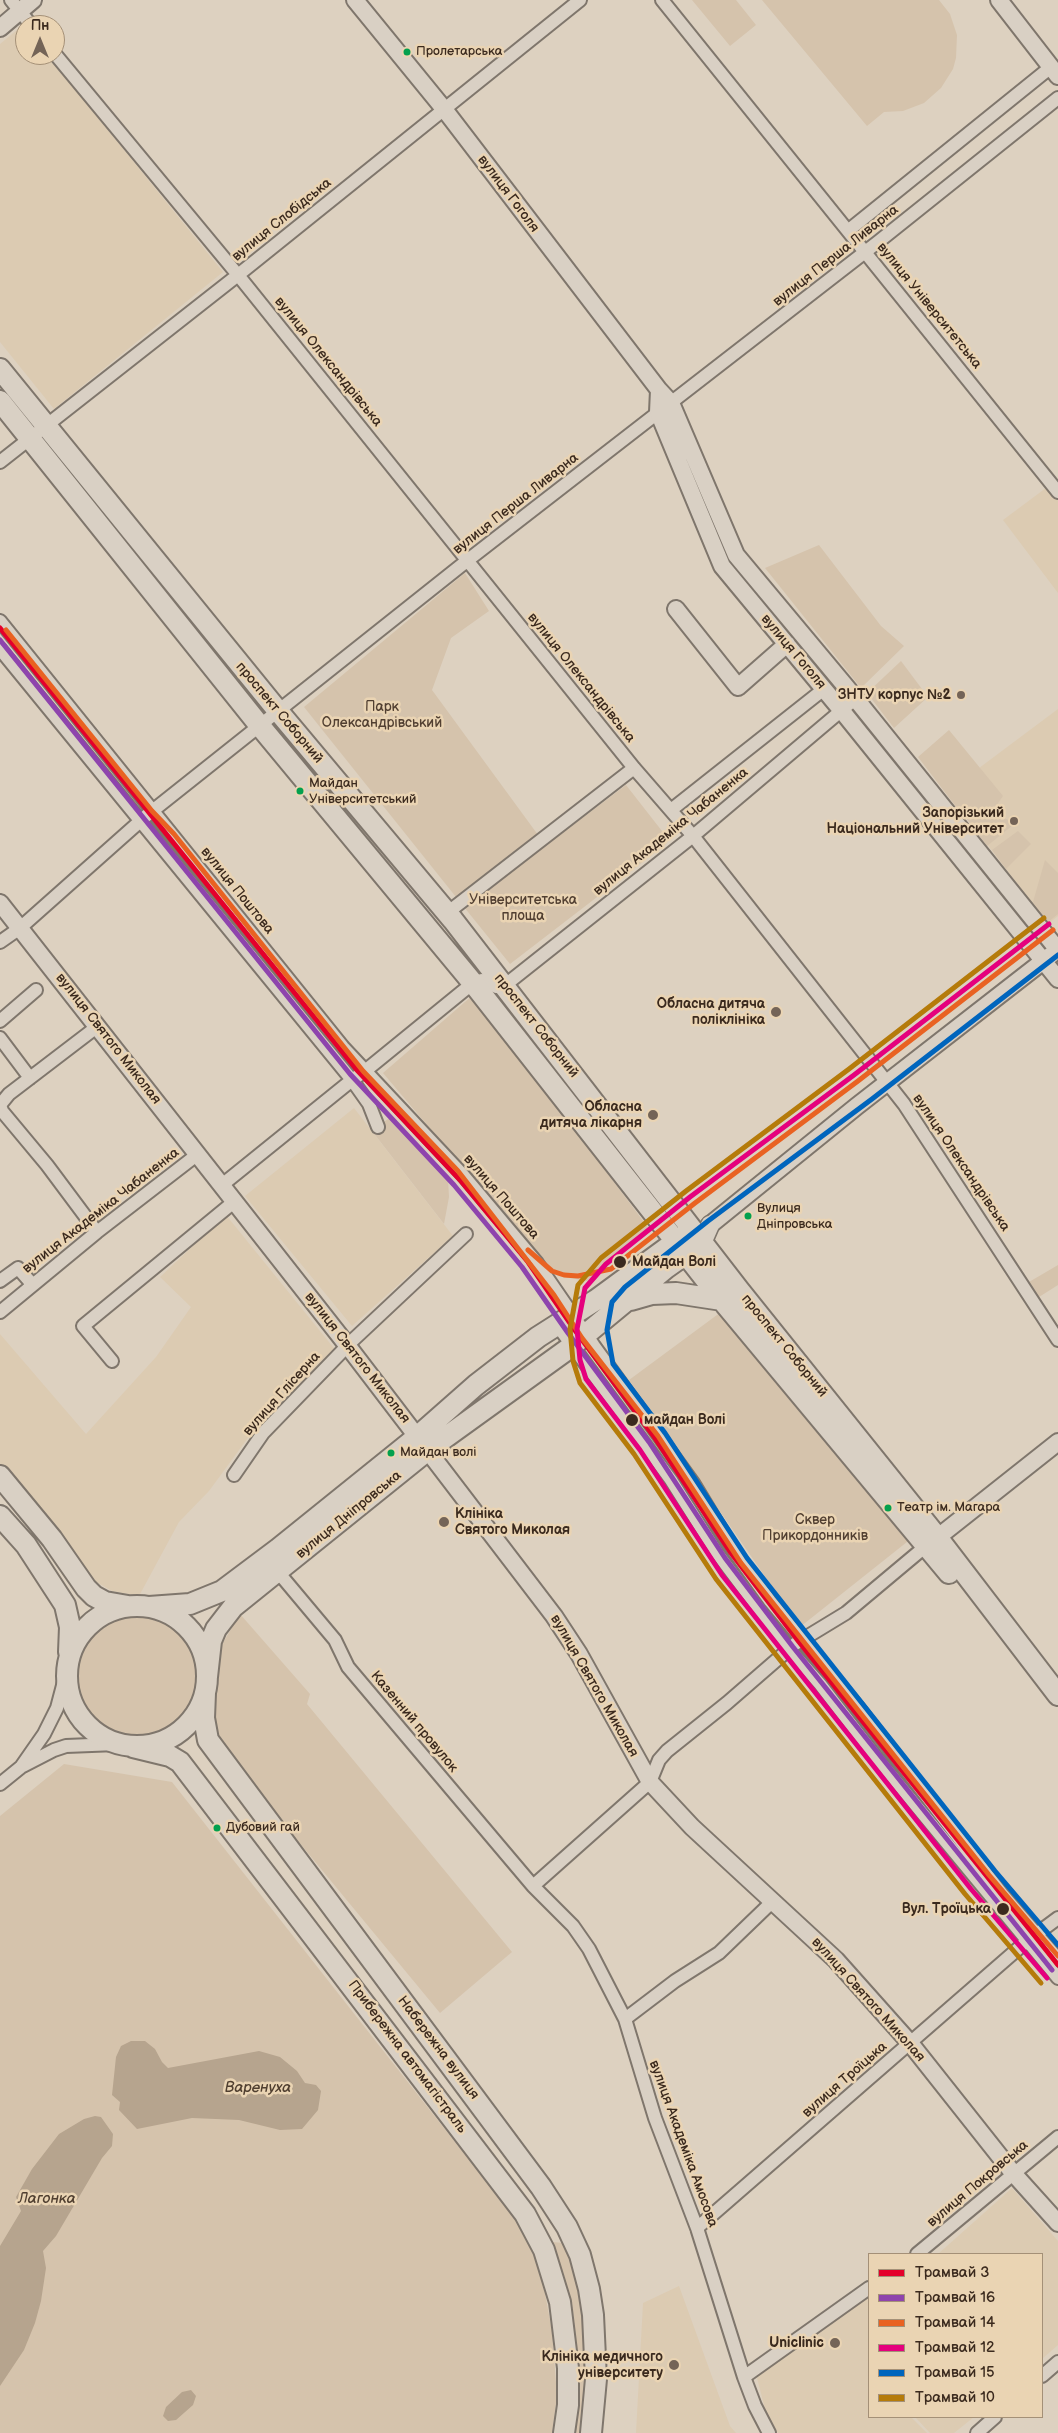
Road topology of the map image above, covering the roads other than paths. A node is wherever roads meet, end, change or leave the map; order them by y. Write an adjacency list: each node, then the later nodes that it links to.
1 (34, 0): 6 (street)
2 (355, 0): 11 (street, вулиця Гоголя)
3 (580, 0): 11 (street, вулиця Слобідська)
4 (662, 0): 12 (street, вулиця Університетська)
5 (999, 0): 9 (street)
6 (15, 6): 7 (street)
7 (0, 28)
8 (64, 65): 14 (street, вулиця Олександрівська)
9 (1055, 72): 12 (street, вулиця Перша Ливарна)
10 (1058, 98): 13 (street, вулиця Перша Ливарна)
11 (444, 109): 14 (street, вулиця Слобідська); 16 (street, вулиця Гоголя)
12 (848, 230): 13 (street, вулиця Університетська)
13 (866, 251): 18 (street, вулиця Перша Ливарна); 22 (street, вулиця Університетська)
14 (238, 275): 20 (street, вулиця Слобідська); 23 (street, вулиця Олександрівська)
15 (0, 368): 20 (main road, проспект Соборний)
16 (659, 390): 18 (street, вулиця Гоголя); 19 (street, вулиця Гоголя)
17 (0, 401): 20 (main road, проспект Соборний)
18 (671, 402): 19 (street, вулиця Перша Ливарна); 29 (street, вулиця Гоголя)
19 (658, 412): 23 (street, вулиця Перша Ливарна); 26 (street, вулиця Гоголя)
20 (38, 433): 21 (street, вулиця Слобідська); 30 (main road, проспект Соборний); 32 (main road, проспект Соборний)
21 (0, 462)
22 (1058, 492)
23 (468, 560): 30 (street, вулиця Перша Ливарна); 33 (street, вулиця Олександрівська)
24 (676, 609): 26 (street)
25 (0, 620): 35 (street, вулиця Поштова)
26 (787, 644): 28 (street, вулиця Гоголя)
27 (0, 649): 36 (street)
28 (824, 689): 31 (street, вулиця Гоголя); 34 (street, вулиця Академіка Чабаненка)
29 (855, 699): 31 (street, вулиця Академіка Чабаненка); 42 (street, вулиця Гоголя)
30 (278, 711): 32 (street, вулиця Перша Ливарна); 39 (main road, проспект Соборний)
31 (842, 711): 37 (street, вулиця Академіка Чабаненка); 43 (street, вулиця Гоголя)
32 (260, 726): 35 (street, вулиця Перша Ливарна); 45 (main road, проспект Соборний)
33 (634, 768): 34 (street, вулиця Олександрівська); 39 (street)
34 (671, 810): 37 (street, вулиця Олександрівська)
35 (155, 811): 36 (street, вулиця Перша Ливарна); 51 (street, вулиця Поштова)
36 (141, 821): 40 (street, вулиця Перша Ливарна); 53 (street)
37 (693, 836): 46 (street, вулиця Академіка Чабаненка); 54 (street, вулиця Олександрівська)
38 (0, 903): 40 (street, вулиця Святого Миколая)
39 (447, 913): 46 (main road, проспект Соборний)
40 (20, 928): 41 (street, вулиця Перша Ливарна); 49 (street, вулиця Святого Миколая)
41 (0, 942)
42 (1058, 950): 43 (street, вулиця Дніпровська)
43 (1043, 961): 44 (street, вулиця Гоголя); 54 (street, вулиця Дніпровська)
44 (1058, 979)
45 (472, 983): 46 (street); 51 (street); 62 (main road, проспект Соборний)
46 (504, 986): 60 (main road, проспект Соборний)
47 (36, 990): 48 (street)
48 (0, 1021)
49 (98, 1026): 52 (street); 56 (street, вулиця Святого Миколая)
50 (0, 1038): 52 (street)
51 (366, 1071): 53 (street); 68 (street, вулиця Поштова)
52 (30, 1078): 59 (street)
53 (352, 1080): 55 (street); 57 (street)
54 (887, 1083): 60 (street, вулиця Дніпровська); 70 (street, вулиця Олександрівська)
55 (378, 1127)
56 (198, 1154): 57 (street, вулиця Святого Миколая); 59 (street, вулиця Академіка Чабаненка)
57 (222, 1185): 58 (street, вулиця Святого Миколая)
58 (234, 1200): 71 (street, вулиця Святого Миколая); 72 (street)
59 (96, 1232): 64 (street, вулиця Академіка Чабаненка)
60 (702, 1232): 62 (main road, вулиця Дніпровська); 78 (main road, проспект Соборний)
61 (466, 1234): 71 (street, вулиця Глісерна)
62 (681, 1247): 65 (main road, проспект Соборний); 66 (main road, вулиця Дніпровська); 68 (main road, вулиця Дніпровська)
63 (0, 1281): 64 (street)
64 (32, 1284): 67 (street, вулиця Академіка Чабаненка)
65 (722, 1300): 66 (main road); 78 (main road, проспект Соборний)
66 (626, 1301): 69 (main road, вулиця Дніпровська)
67 (0, 1312)
68 (565, 1320): 69 (street, вулиця Поштова); 69 (street, вулиця Поштова); 74 (main road, вулиця Дніпровська)
69 (579, 1340): 74 (main road, вулиця Дніпровська); 81 (street, вулиця Поштова); 82 (street, вулиця Поштова)
70 (1058, 1340)
71 (347, 1345): 74 (street, вулиця Святого Миколая); 75 (street, вулиця Глісерна)
72 (112, 1361)
73 (1058, 1442): 78 (street)
74 (423, 1444): 79 (main road, вулиця Дніпровська); 89 (street, вулиця Святого Миколая)
75 (234, 1475)
76 (0, 1476): 80 (main road)
77 (0, 1516): 83 (main road, Прибережна автомагістраль)
78 (932, 1542): 81 (street); 85 (main road, проспект Соборний); 86 (main road, проспект Соборний)
79 (273, 1565): 80 (main road, вулиця Дніпровська); 84 (main road, вулиця Дніпровська); 91 (street, Казенний провулок)
80 (141, 1607): 83 (main road); 84 (main road)
81 (802, 1640): 82 (street); 94 (street, вулиця Поштова)
82 (789, 1649): 89 (street); 94 (street, вулиця Поштова)
83 (68, 1666): 87 (main road, Прибережна автомагістраль); 88 (street)
84 (206, 1685): 87 (main road); 110 (main road, Набережна вулиця)
85 (1058, 1695)
86 (1058, 1705)
87 (125, 1745): 88 (street); 109 (main road, Прибережна автомагістраль)
88 (21, 1767): 90 (street)
89 (650, 1782): 91 (street); 92 (street, вулиця Святого Миколая)
90 (0, 1784)
91 (533, 1886): 97 (street, вулиця Академіка Амосова)
92 (772, 1900): 97 (street); 98 (street, вулиця Святого Миколая)
93 (1058, 1918): 94 (street, вулиця Троїцька)
94 (1032, 1938): 95 (street, вулиця Поштова); 96 (street, вулиця Поштова); 98 (street, вулиця Троїцька)
95 (1058, 1959)
96 (1058, 1978)
97 (626, 2019): 102 (street, вулиця Академіка Амосова)
98 (910, 2044): 100 (street, вулиця Святого Миколая); 102 (street, вулиця Троїцька)
99 (1058, 2137): 100 (street, вулиця Покровська)
100 (1013, 2173): 101 (street, вулиця Святого Миколая); 103 (street, вулиця Покровська)
101 (1058, 2223)
102 (697, 2228): 107 (street, вулиця Академіка Амосова)
103 (918, 2253)
104 (868, 2289): 107 (street)
105 (1058, 2362): 106 (street)
106 (1043, 2375)
107 (744, 2377): 111 (street, вулиця Академіка Амосова)
108 (994, 2418): 112 (street)
109 (564, 2433)
110 (591, 2433)
111 (769, 2433)
112 (977, 2433)

